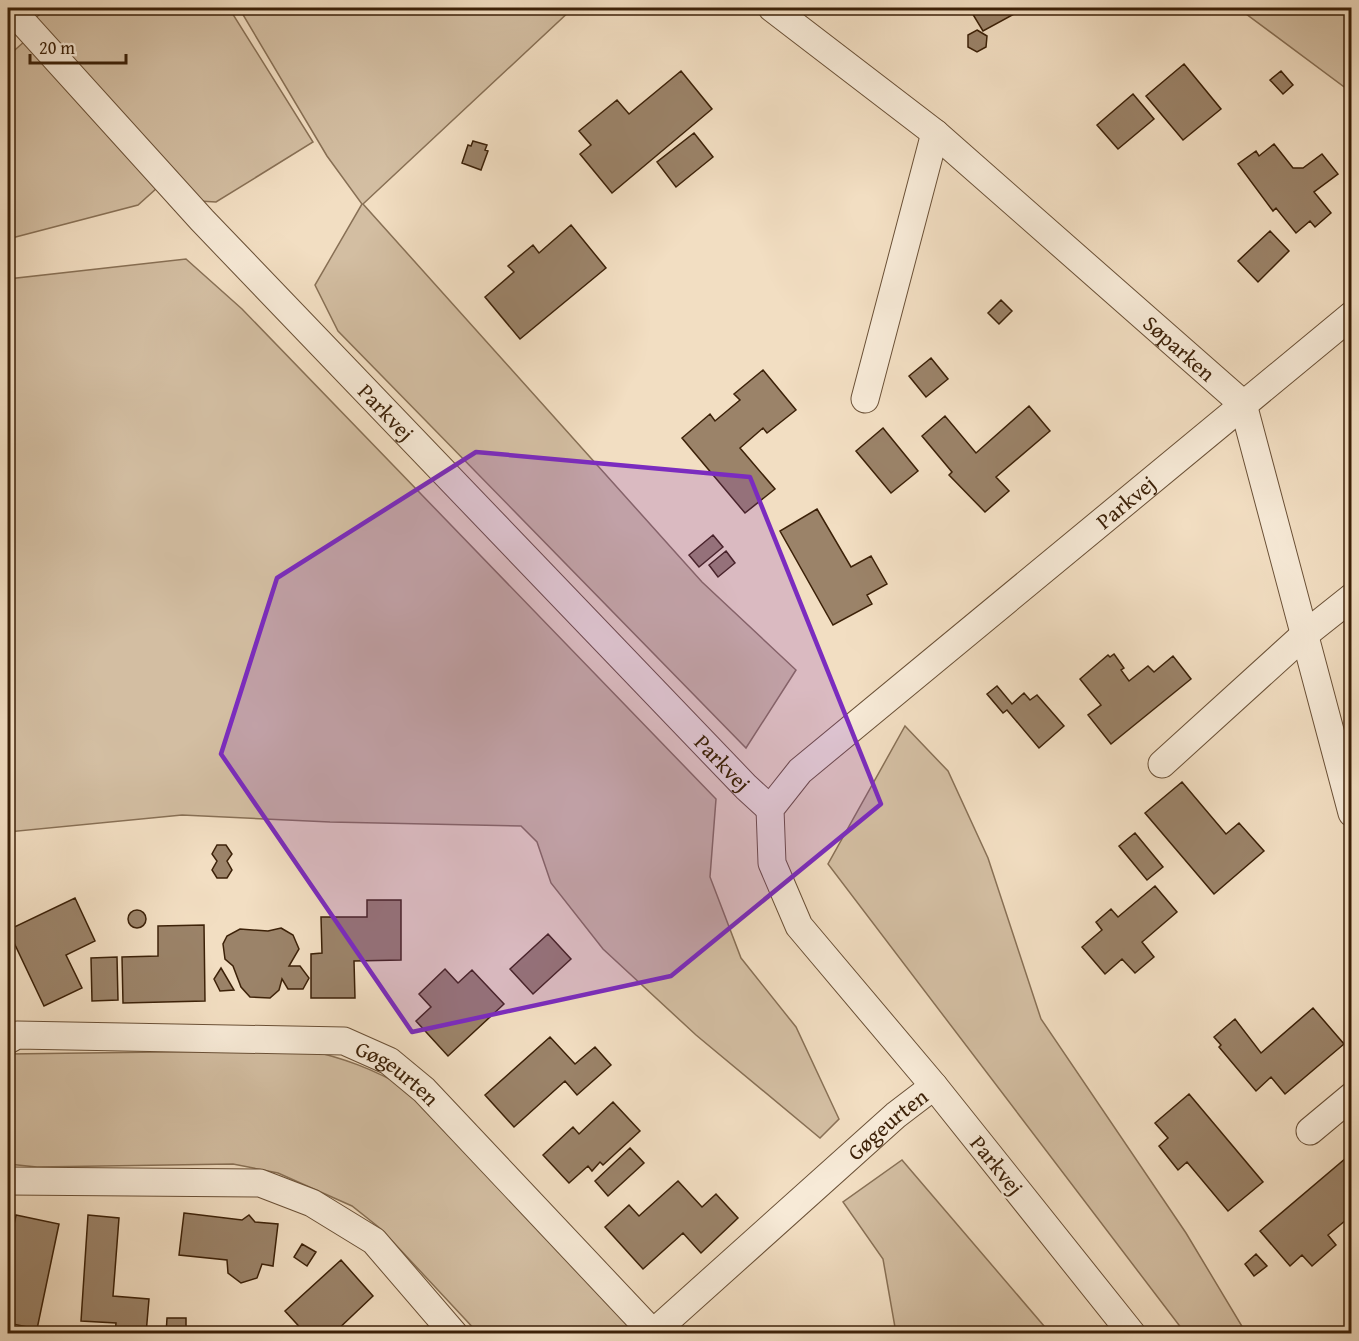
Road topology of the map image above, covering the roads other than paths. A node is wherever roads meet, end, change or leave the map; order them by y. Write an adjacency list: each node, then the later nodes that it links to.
1 (10, 8): 10 (street, Parkvej)
2 (772, 8): 3 (street, Søparken)
3 (935, 133): 5 (street); 6 (street, Søparken)
4 (1352, 315): 6 (street, Parkvej)
5 (865, 399)
6 (1243, 404): 8 (street); 10 (street, Parkvej)
7 (1352, 597): 8 (street)
8 (1303, 636): 9 (street); 11 (street)
9 (1162, 764)
10 (770, 809): 13 (street, Parkvej)
11 (1352, 813)
12 (8, 1040): 17 (street, Gøgeurten)
13 (934, 1086): 17 (street, Gøgeurten); 19 (street, Parkvej)
14 (1352, 1096): 15 (street)
15 (1310, 1131)
16 (8, 1181): 18 (street)
17 (654, 1333)
18 (454, 1334)
19 (1132, 1334)

